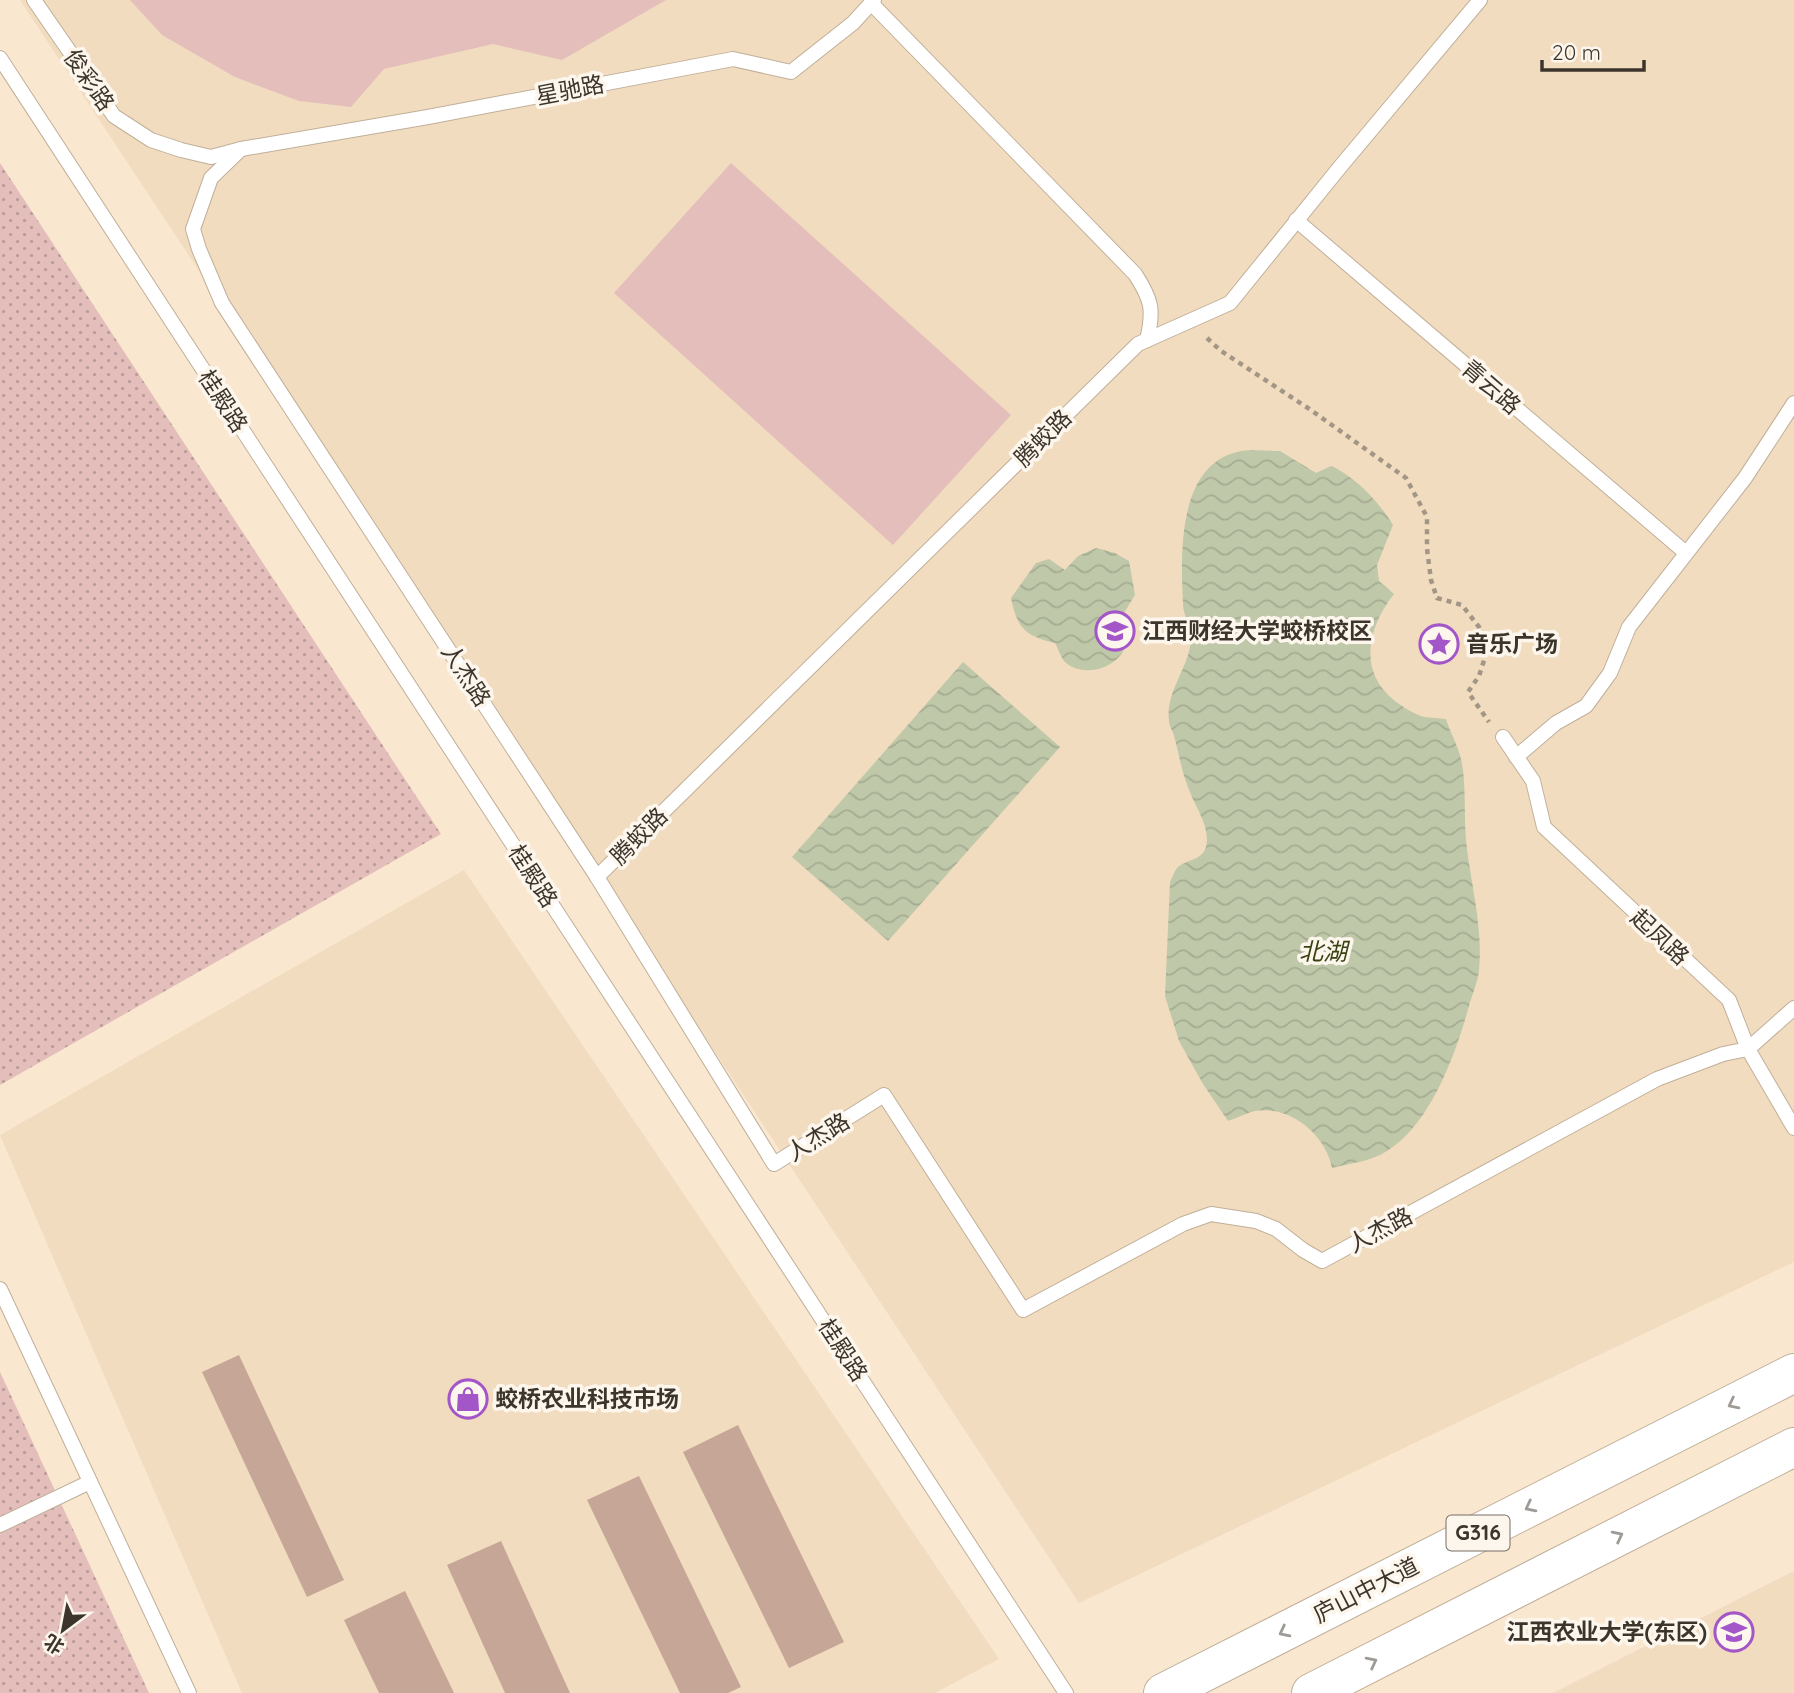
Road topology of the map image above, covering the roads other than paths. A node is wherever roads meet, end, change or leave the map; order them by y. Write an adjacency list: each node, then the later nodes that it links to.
1 (34, 0): 5 (lane, 俊彩路)
2 (1480, 0): 6 (lane, 腾蛟路)
3 (872, 1): 5 (lane, 星驰路); 7 (lane)
4 (0, 58): 22 (lane, 桂殿路)
5 (241, 149): 12 (lane, 人杰路)
6 (1296, 220): 7 (lane, 腾蛟路); 9 (lane, 青云路)
7 (1147, 340): 12 (lane, 腾蛟路)
8 (1794, 403): 9 (lane)
9 (1686, 553): 11 (lane)
10 (1503, 737): 11 (lane, 起凤路)
11 (1516, 757): 14 (lane, 起凤路)
12 (597, 877): 14 (lane, 人杰路)
13 (1794, 1008): 14 (lane, 人杰路)
14 (1748, 1049): 15 (lane, 起凤路)
15 (1794, 1128)
16 (0, 1289): 19 (lane)
17 (1794, 1373): 23 (highway, 庐山中大道 / G316, one-way to 23)
18 (1794, 1447): 24 (highway, one-way to 18)
19 (90, 1482): 20 (lane); 21 (lane)
20 (0, 1525)
21 (188, 1693)
22 (1066, 1693)
23 (1163, 1693)
24 (1311, 1693)

